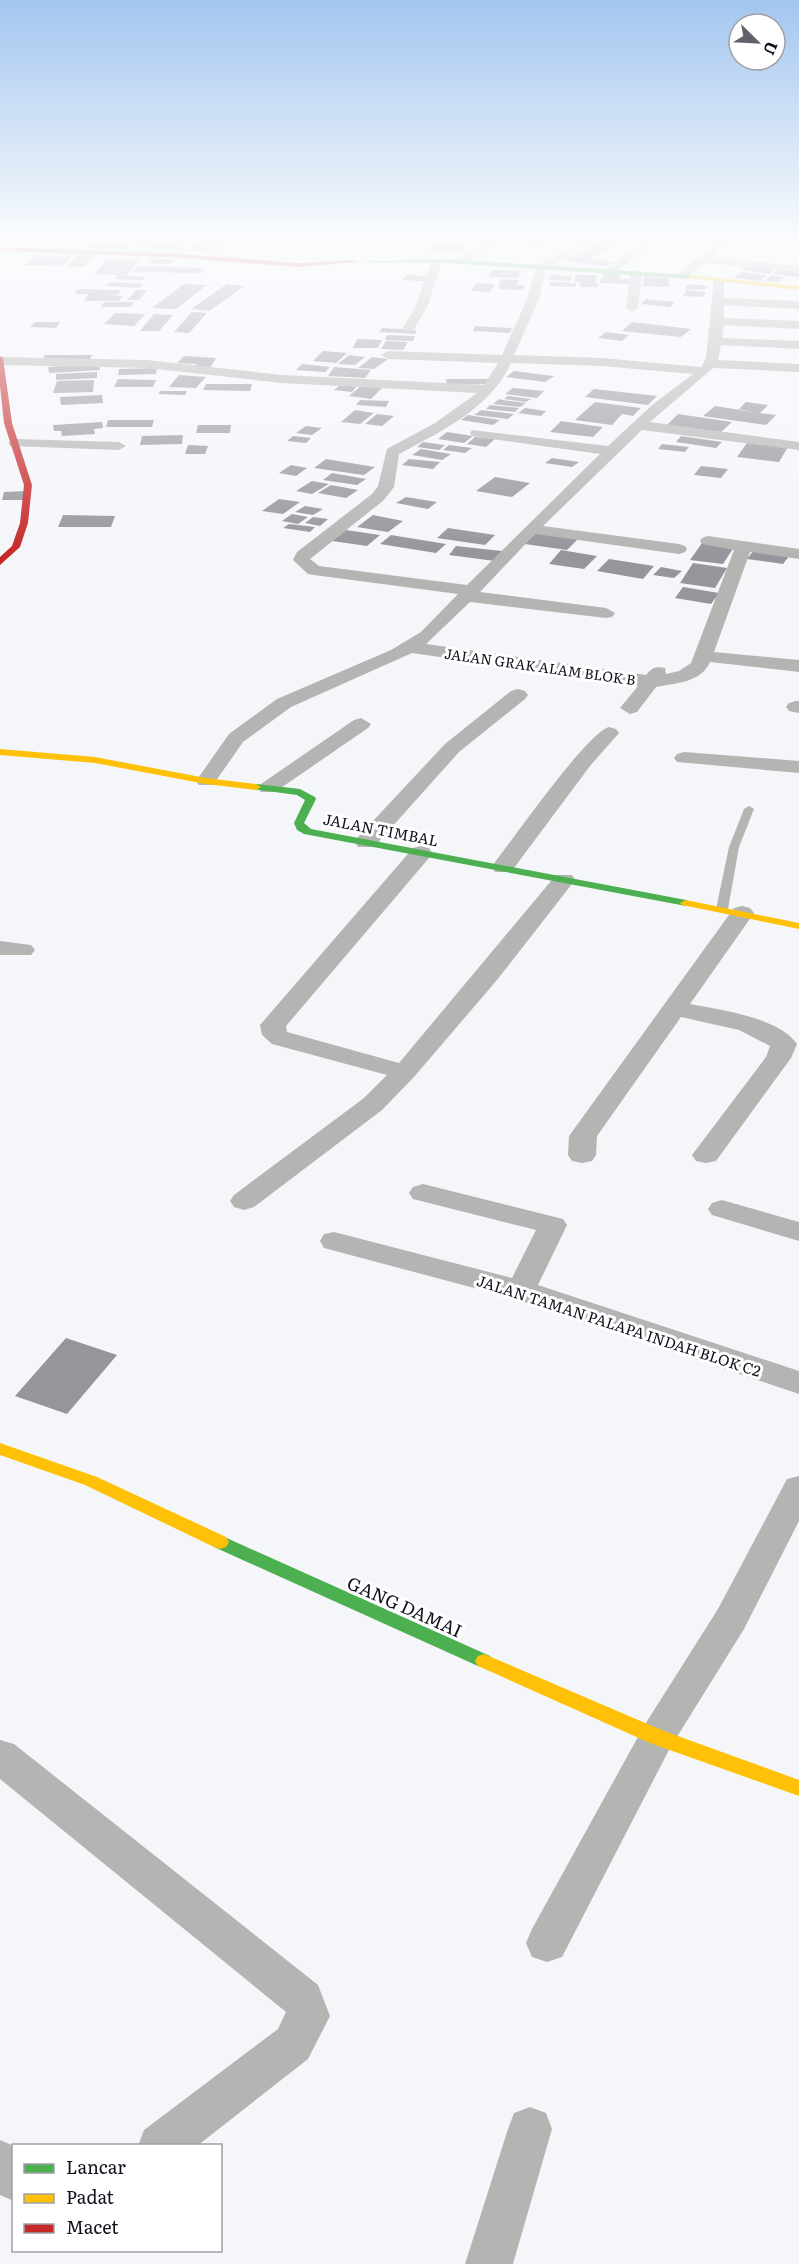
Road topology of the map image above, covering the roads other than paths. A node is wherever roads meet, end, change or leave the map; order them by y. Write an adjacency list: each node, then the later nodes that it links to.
1 (513, 344): 6 (street)
2 (714, 344): 8 (street)
3 (770, 344): 4 (street)
4 (799, 345)
5 (388, 355): 6 (street)
6 (506, 358): 8 (street); 10 (street)
7 (0, 359): 10 (street); 11 (street)
8 (708, 368): 9 (street); 12 (street)
9 (799, 368)
10 (488, 389): 24 (street)
11 (4, 423): 14 (street)
12 (639, 424): 16 (street); 17 (street)
13 (477, 433): 17 (street)
14 (15, 443): 15 (street); 23 (street)
15 (119, 446)
16 (799, 447)
17 (611, 451): 18 (street)
18 (531, 529): 21 (street); 24 (street)
19 (708, 541): 20 (street)
20 (744, 546): 22 (street); 28 (street)
21 (678, 549)
22 (799, 554)
23 (0, 562)
24 (469, 593): 25 (street); 26 (street)
25 (606, 614)
26 (428, 636): 27 (street); 30 (street)
27 (408, 647): 30 (street, JALAN GRAK ALAM BLOK B); 38 (street)
28 (702, 656): 29 (street); 30 (street)
29 (799, 666)
30 (660, 678): 32 (street)
31 (518, 694): 41 (street)
32 (630, 708)
33 (361, 724): 39 (street)
34 (609, 733): 43 (street)
35 (0, 752): 38 (street, JALAN TIMBAL)
36 (684, 758): 37 (street)
37 (799, 767)
38 (206, 781): 39 (street, JALAN TIMBAL)
39 (268, 788): 41 (street, JALAN TIMBAL)
40 (749, 808): 45 (lane)
41 (366, 842): 42 (street, JALAN TIMBAL)
42 (421, 853): 43 (street, JALAN TIMBAL); 49 (street)
43 (503, 867): 44 (street, JALAN TIMBAL)
44 (564, 880): 45 (street, JALAN TIMBAL); 49 (street)
45 (732, 911): 46 (street, JALAN TIMBAL); 47 (street)
46 (799, 926)
47 (675, 1008): 48 (street); 50 (street)
48 (789, 1062): 51 (street)
49 (405, 1072): 53 (street)
50 (582, 1155)
51 (706, 1155)
52 (423, 1193): 57 (street)
53 (244, 1201)
54 (722, 1209): 55 (street)
55 (799, 1232)
56 (334, 1240): 57 (street, JALAN TAMAN PALAPA INDAH BLOK C2)
57 (521, 1290): 58 (street, JALAN TAMAN PALAPA INDAH BLOK C2)
58 (799, 1383)
59 (0, 1449): 61 (street, GANG DAMAI)
60 (799, 1488): 61 (street)
61 (657, 1737): 63 (street, GANG DAMAI); 64 (street)
62 (0, 1756): 66 (street)
63 (799, 1788)
64 (547, 1943)
65 (530, 2129): 69 (street)
66 (161, 2144)
67 (0, 2163): 68 (street)
68 (12, 2176)
69 (489, 2264)

